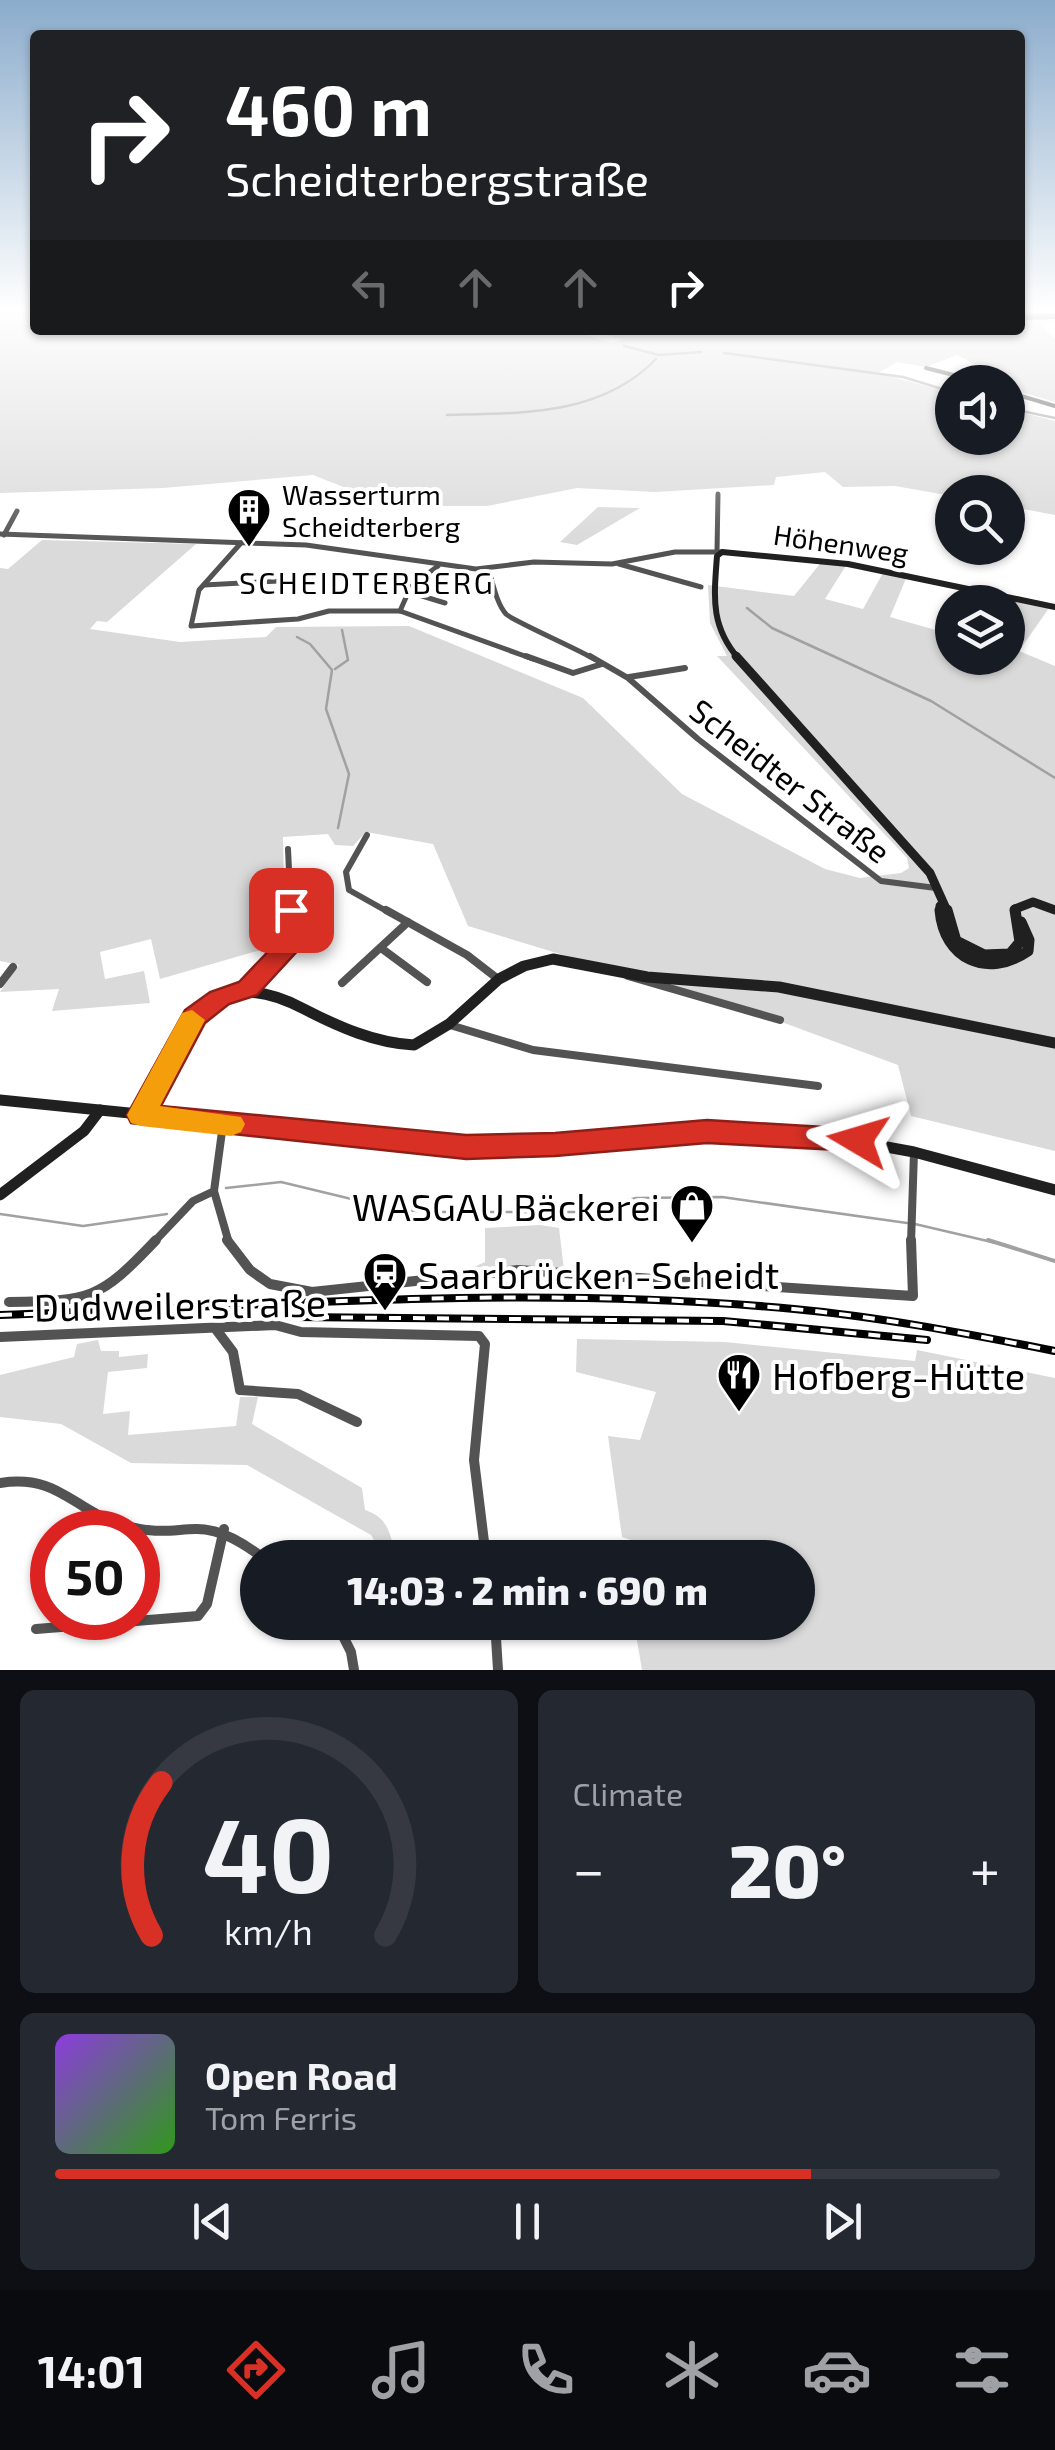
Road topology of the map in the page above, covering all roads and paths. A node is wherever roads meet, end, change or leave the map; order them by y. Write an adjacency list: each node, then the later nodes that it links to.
1 (1025, 397): 2 (street)
2 (1055, 406)
3 (718, 494): 7 (street)
4 (17, 511): 5 (street)
5 (2, 535): 6 (street, Höhenweg)
6 (242, 542): 9 (street, Höhenweg); 12 (street)
7 (719, 553): 8 (street, Höhenweg); 16 (street, Höhenweg); 23 (street)
8 (618, 564): 10 (street, Höhenweg); 13 (street, Höhenweg)
9 (440, 565): 10 (street, Höhenweg); 14 (street)
10 (488, 568): 18 (street, Scheidter Straße)
11 (300, 580): 12 (street)
12 (203, 586): 17 (street)
13 (701, 587)
14 (408, 592): 15 (street); 17 (street)
15 (445, 603)
16 (1055, 607)
17 (400, 611): 18 (street)
18 (602, 664): 20 (street, Scheidter Straße)
19 (684, 668): 20 (street, Scheidter Straße)
20 (628, 678): 23 (street, Scheidter Straße)
21 (367, 835): 25 (street)
22 (288, 849): 33 (street)
23 (939, 888): 24 (street)
24 (1055, 910)
25 (408, 922): 26 (street); 29 (street)
26 (381, 948): 30 (street); 31 (street)
27 (13, 967): 32 (street)
28 (614, 968): 29 (street); 34 (street); 36 (street)
29 (499, 980): 35 (street)
30 (427, 982)
31 (342, 983)
32 (0, 984)
33 (248, 988): 35 (street); 40 (street)
34 (780, 1020)
35 (449, 1024): 37 (street)
36 (1055, 1043)
37 (818, 1086)
38 (0, 1100): 39 (street)
39 (100, 1110): 40 (street); 45 (street)
40 (141, 1115): 41 (street)
41 (223, 1124): 42 (street); 44 (street)
42 (914, 1152): 43 (street); 44 (street)
43 (1055, 1190)
44 (210, 1193): 46 (street)
45 (0, 1195)
46 (10, 1302)
47 (215, 1326): 48 (street, Dudweilerstraße); 49 (street); 52 (street, Dudweilerstraße)
48 (0, 1336)
49 (356, 1422)
50 (0, 1483): 51 (street)
51 (224, 1530): 53 (street); 54 (street)
52 (484, 1540)
53 (240, 1541)
54 (160, 1619)
55 (345, 1640): 57 (street)
56 (497, 1640): 58 (street)
57 (354, 1670)
58 (498, 1670)

